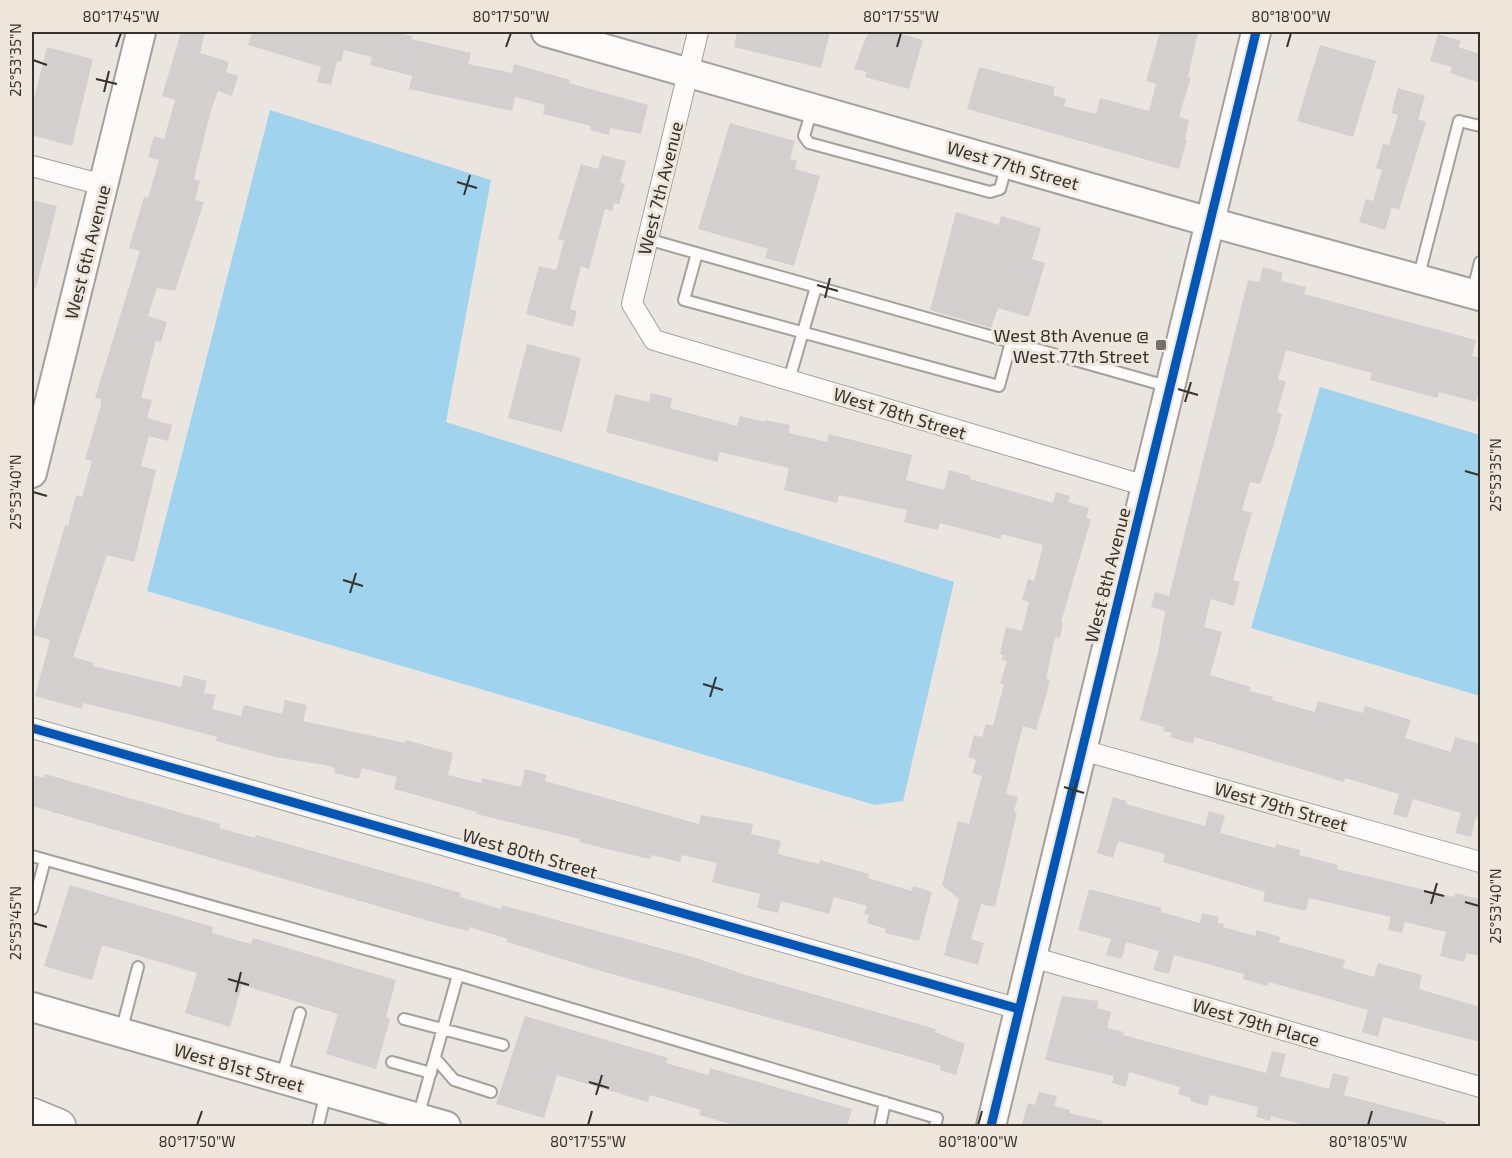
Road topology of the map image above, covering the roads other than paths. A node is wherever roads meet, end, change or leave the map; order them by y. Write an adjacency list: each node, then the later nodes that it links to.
1 (141, 32): 10 (street, West 6th Avenue)
2 (546, 32): 5 (street, West 77th Street)
3 (698, 32): 5 (street, West 7th Avenue)
4 (1256, 32): 11 (street, West 8th Avenue)
5 (688, 72): 6 (street, West 77th Street); 12 (street, West 7th Avenue)
6 (813, 107): 8 (street, West 77th Street); 8 (lane)
7 (1480, 126): 15 (lane)
8 (1008, 163): 11 (street, West 77th Street)
9 (32, 166): 10 (street)
10 (103, 185): 23 (street, West 6th Avenue)
11 (1210, 222): 15 (street, West 77th Street); 22 (street, West 8th Avenue)
12 (647, 239): 13 (lane); 19 (street, West 7th Avenue)
13 (697, 253): 16 (lane); 18 (lane)
14 (1480, 262): 17 (lane)
15 (1418, 279): 17 (street, West 77th Street)
16 (816, 287): 18 (lane); 20 (lane)
17 (1476, 295)
18 (803, 332): 20 (lane); 21 (lane)
19 (654, 340): 21 (street, West 78th Street)
20 (1011, 342): 22 (lane)
21 (789, 380): 24 (street, West 78th Street)
22 (1170, 387): 24 (street, West 8th Avenue)
23 (32, 473)
24 (1146, 486): 26 (street, West 8th Avenue)
25 (32, 728): 35 (street, West 80th Street)
26 (1082, 750): 29 (street, West 79th Street); 31 (street, West 8th Avenue)
27 (32, 856): 28 (lane)
28 (45, 860): 30 (lane); 33 (lane)
29 (1480, 862)
30 (32, 909)
31 (1032, 957): 35 (street, West 8th Avenue); 45 (street, West 79th Place)
32 (138, 967): 39 (lane)
33 (458, 975): 38 (lane); 48 (lane)
34 (32, 1007): 39 (street, West 81st Street)
35 (1019, 1009): 54 (street, West 8th Avenue)
36 (300, 1013): 44 (lane)
37 (404, 1019): 38 (lane)
38 (443, 1030): 40 (lane); 41 (lane)
39 (120, 1033): 44 (street, West 81st Street)
40 (502, 1045)
41 (435, 1058): 43 (lane); 47 (lane)
42 (393, 1062): 43 (lane)
43 (431, 1073): 49 (lane)
44 (281, 1079): 46 (street, West 81st Street)
45 (1480, 1087)
46 (326, 1092): 49 (street, West 81st Street); 50 (lane)
47 (491, 1092)
48 (885, 1102): 52 (lane); 53 (lane)
49 (418, 1118): 51 (street, West 81st Street)
50 (318, 1126)
51 (446, 1126)
52 (880, 1126)
53 (935, 1126)
54 (991, 1126)

